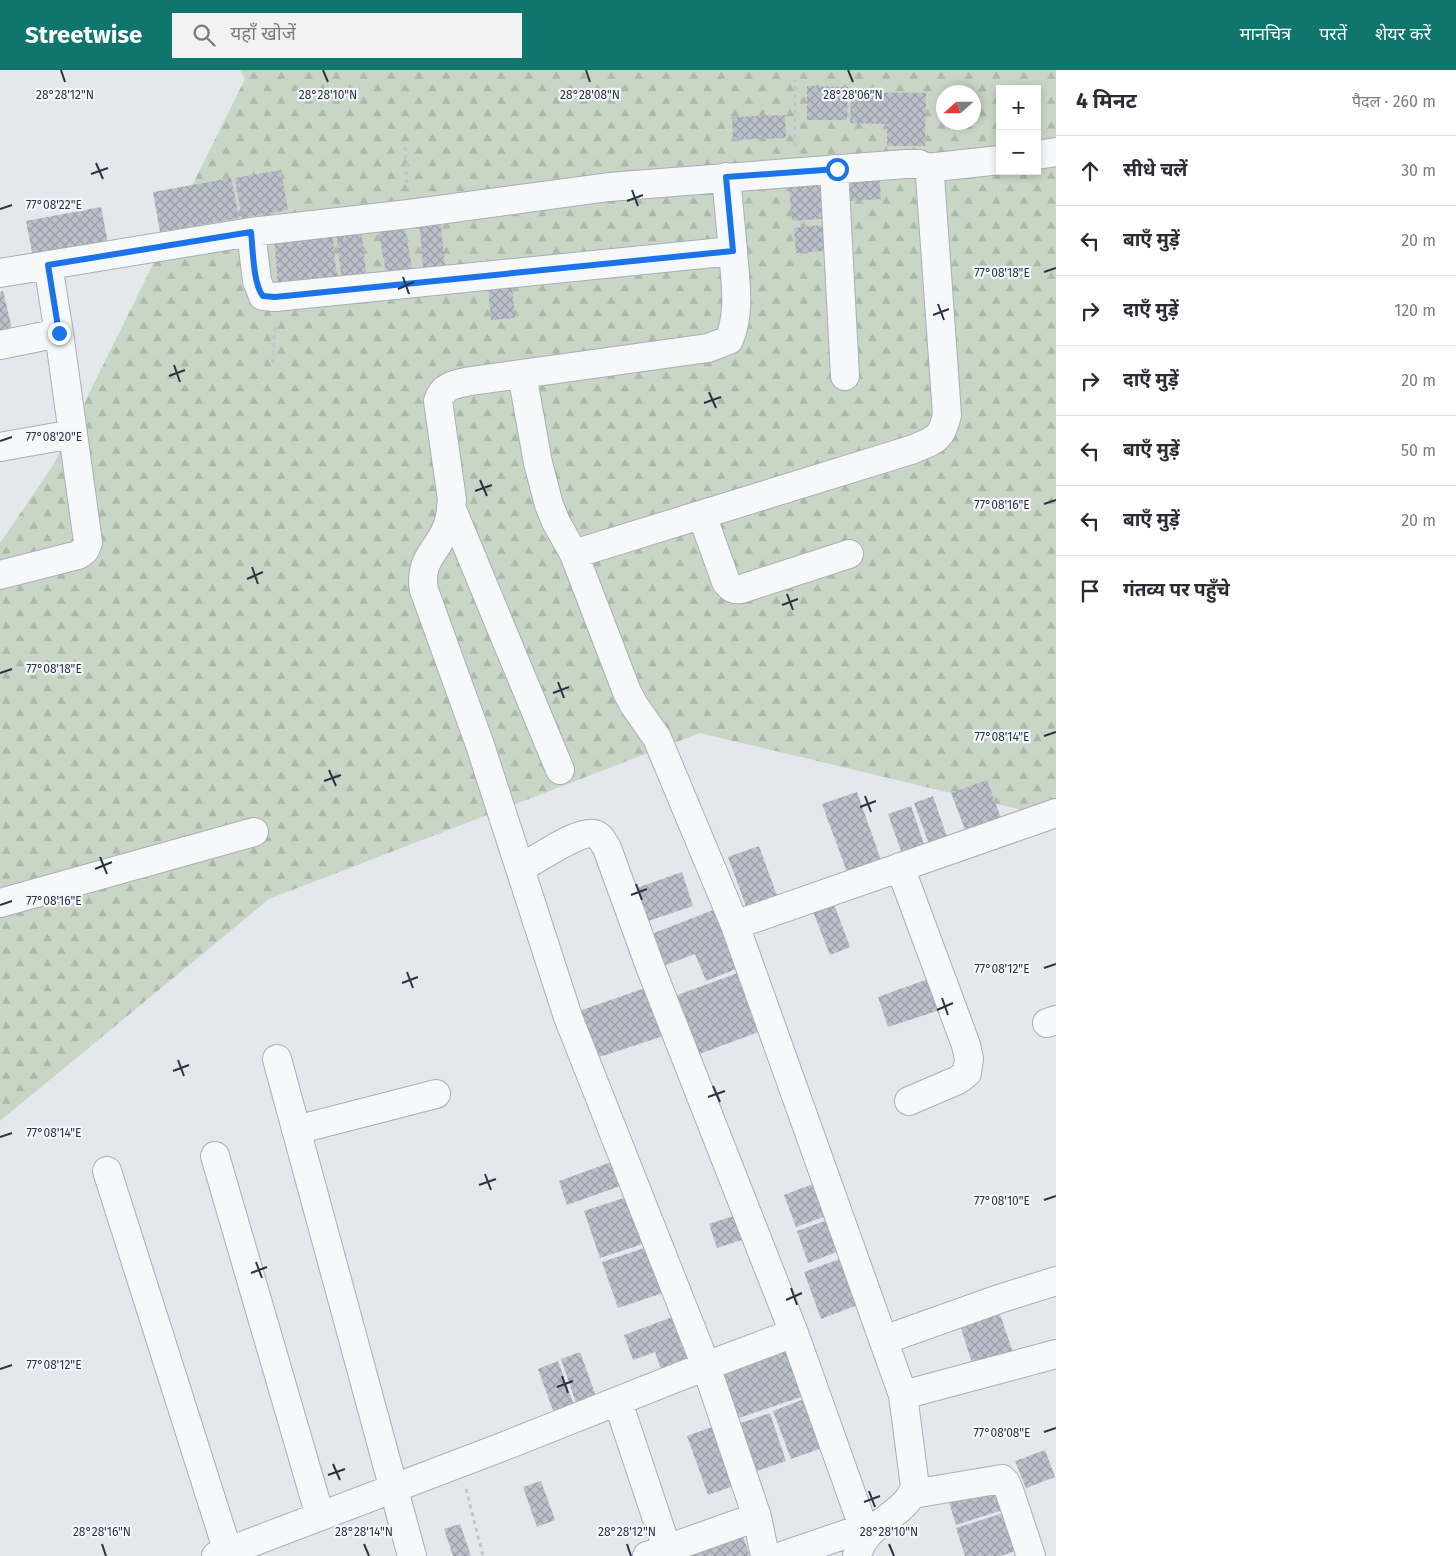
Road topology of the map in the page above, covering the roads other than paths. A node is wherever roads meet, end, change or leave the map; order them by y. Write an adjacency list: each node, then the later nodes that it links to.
1 (1056, 152): 2 (street)
2 (1041, 154)
3 (996, 160): 4 (street)
4 (927, 168): 5 (street); 18 (street)
5 (834, 169): 6 (street); 14 (street)
6 (726, 177): 7 (street); 8 (street)
7 (251, 232): 8 (street); 9 (street)
8 (733, 251): 13 (street)
9 (48, 265): 10 (street); 11 (street)
10 (0, 273)
11 (59, 333): 12 (street); 15 (street)
12 (0, 344)
13 (522, 374): 17 (street); 19 (street)
14 (844, 376)
15 (73, 434): 16 (street); 21 (street)
16 (0, 447)
17 (451, 506): 22 (street); 26 (street)
18 (702, 515): 19 (street); 20 (street)
19 (574, 554): 28 (street)
20 (849, 554)
21 (0, 574)
22 (560, 770)
23 (1056, 813): 25 (street)
24 (254, 832): 27 (street)
25 (900, 867): 28 (street); 31 (street)
26 (520, 868): 36 (street); 39 (street)
27 (0, 903)
28 (735, 924): 37 (street)
29 (277, 1059): 32 (street)
30 (436, 1094): 32 (street)
31 (909, 1101)
32 (296, 1130): 42 (street)
33 (215, 1156): 44 (street)
34 (107, 1171): 48 (street)
35 (1056, 1281): 37 (street)
36 (794, 1333): 39 (street); 46 (street)
37 (884, 1340): 40 (street)
38 (1056, 1354): 40 (street)
39 (706, 1366): 41 (street); 45 (street)
40 (903, 1395): 43 (street)
41 (618, 1402): 42 (street); 47 (street)
42 (394, 1488): 44 (street); 49 (street)
43 (913, 1494): 46 (street); 52 (street)
44 (320, 1516): 48 (street)
45 (757, 1517): 47 (street); 50 (street)
46 (863, 1540): 51 (street)
47 (657, 1552)
48 (222, 1554)
49 (412, 1556)
50 (770, 1556)
51 (782, 1556)
52 (1031, 1556)

